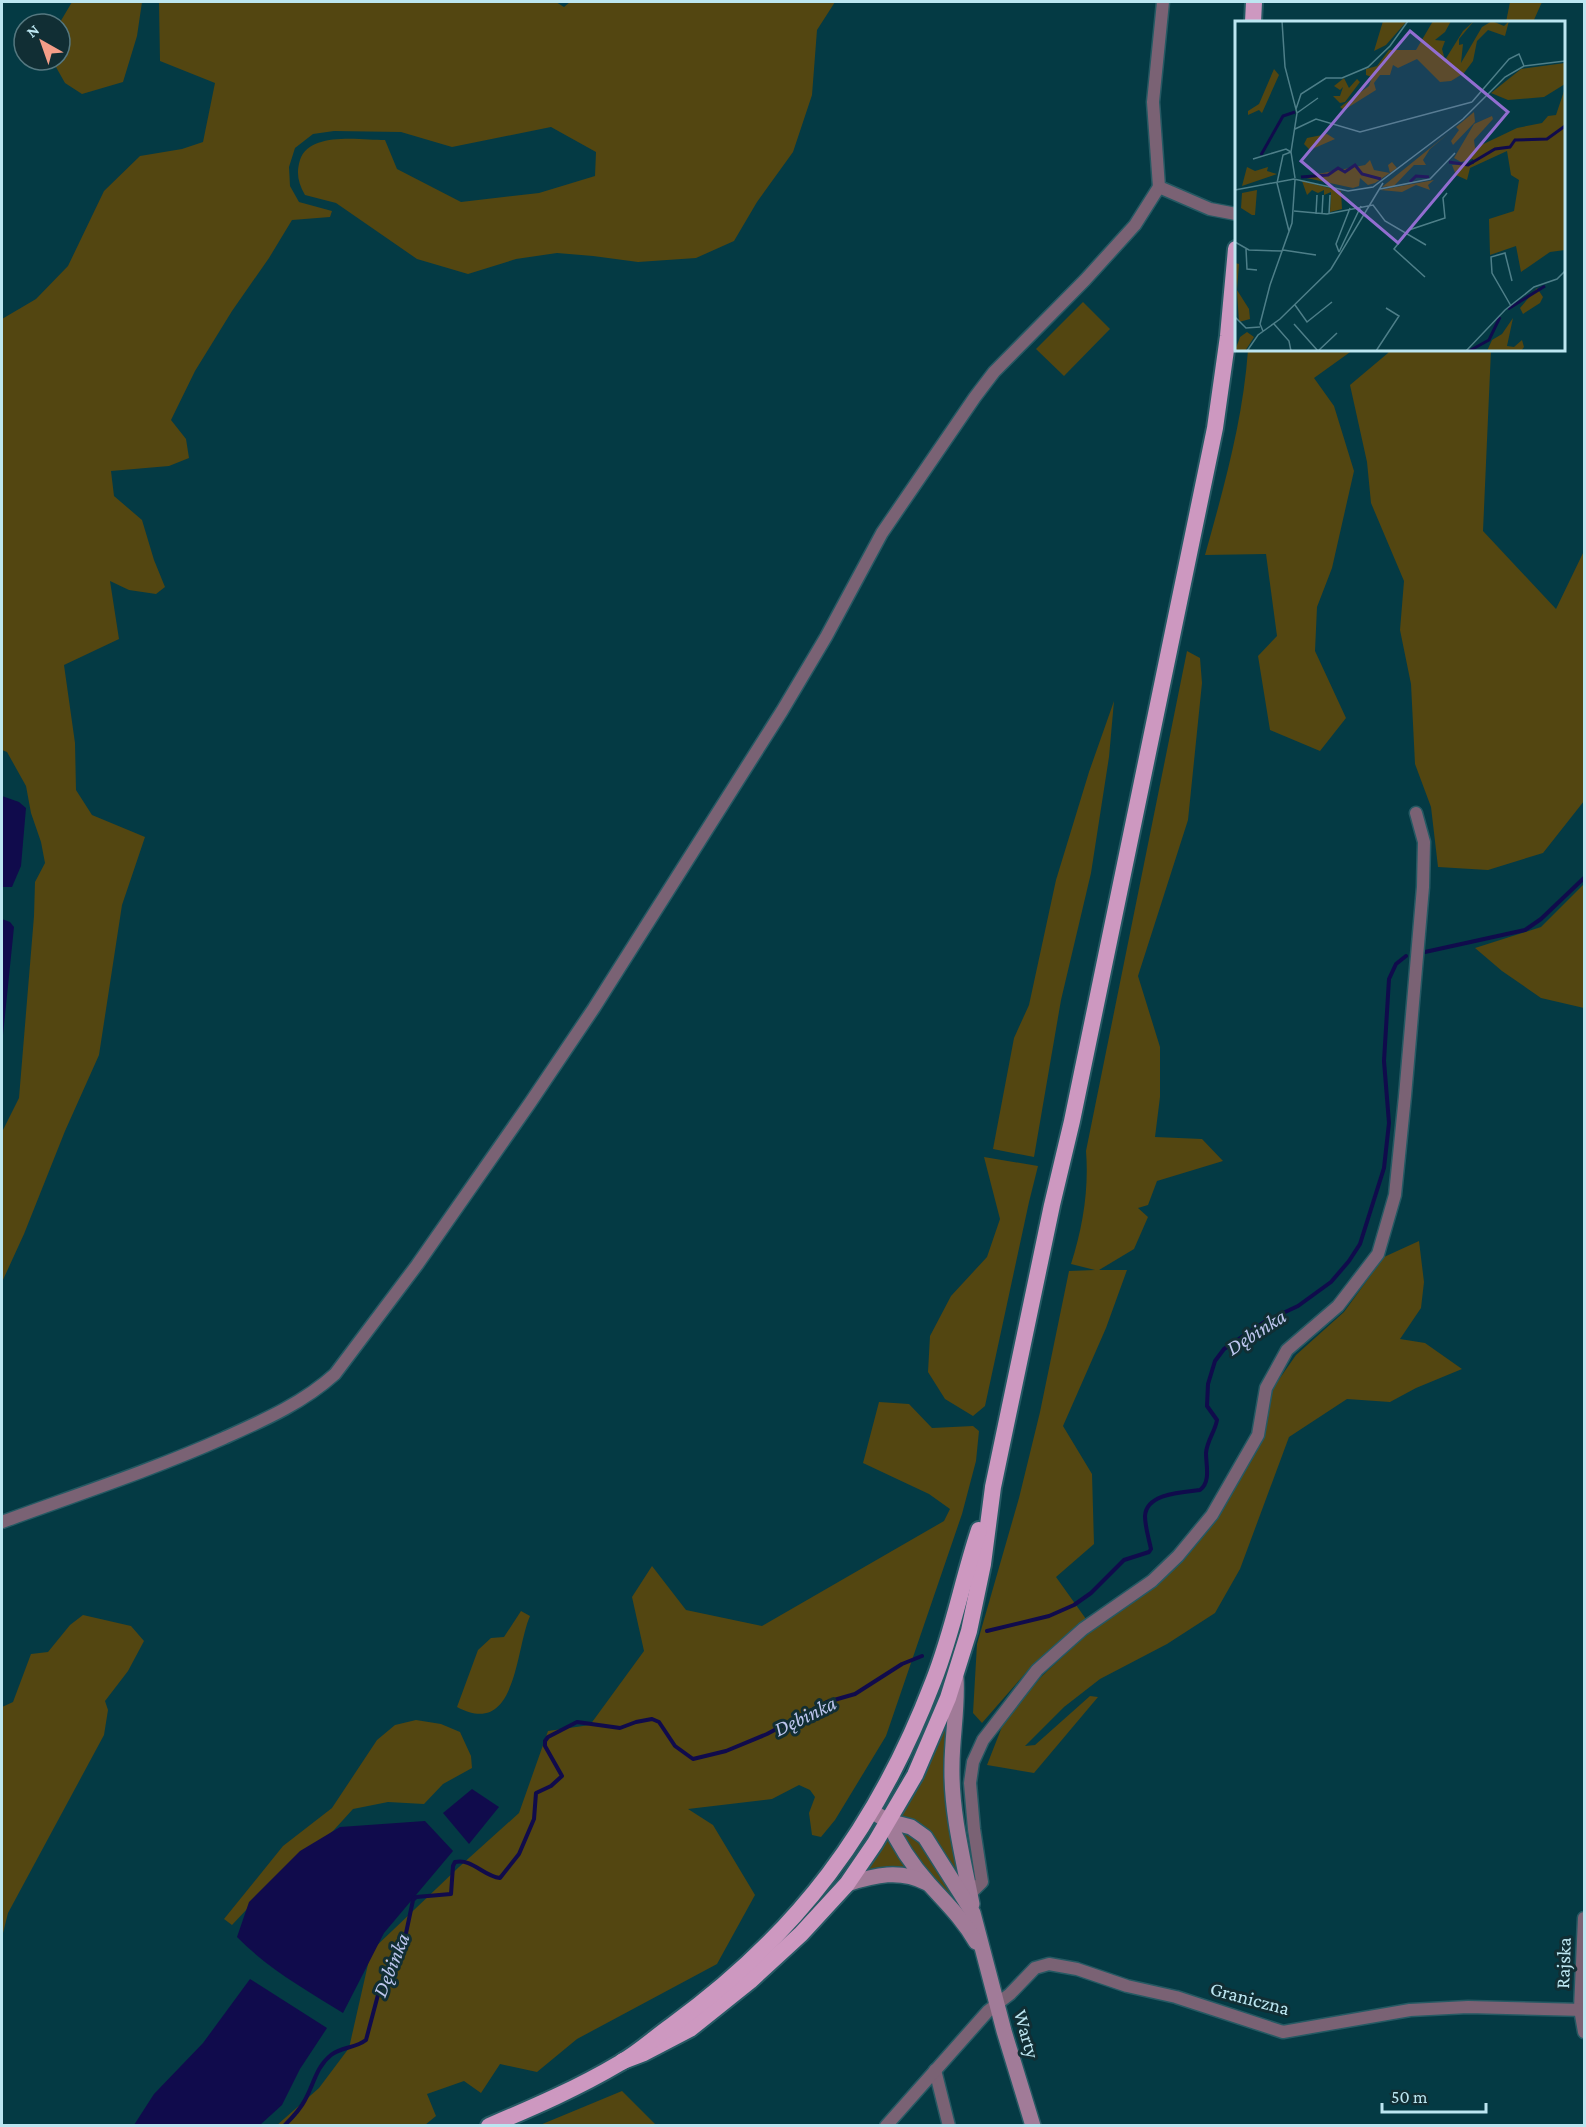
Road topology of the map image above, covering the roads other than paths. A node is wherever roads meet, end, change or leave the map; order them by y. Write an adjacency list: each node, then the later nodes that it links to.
1 (1163, 2): 4 (street)
2 (1254, 2): 3 (highway)
3 (1252, 21)
4 (1159, 187): 5 (street); 9 (street)
5 (1235, 214)
6 (1235, 260): 8 (highway)
7 (1416, 813): 15 (street)
8 (993, 1486): 10 (highway); 11 (highway)
9 (2, 1522)
10 (956, 1675): 12 (highway); 15 (main road)
11 (871, 1811): 12 (main road, Warty); 21 (highway)
12 (888, 1821): 13 (highway); 14 (main road, Warty); 16 (main road, Warty)
13 (847, 1884): 14 (main road); 21 (highway)
14 (929, 1884): 18 (main road, Warty)
15 (970, 1894): 16 (main road)
16 (973, 1912): 18 (main road, Warty)
17 (1584, 1918): 20 (street, Rajska)
18 (982, 1954): 19 (main road, Warty)
19 (997, 2004): 20 (street, Graniczna); 23 (street, Graniczna); 27 (main road, Warty)
20 (1582, 2010): 22 (street, Rajska)
21 (686, 2023): 24 (highway)
22 (1584, 2032)
23 (934, 2070): 25 (street, Graniczna); 26 (street)
24 (489, 2126)
25 (886, 2126)
26 (949, 2126)
27 (1033, 2126)

